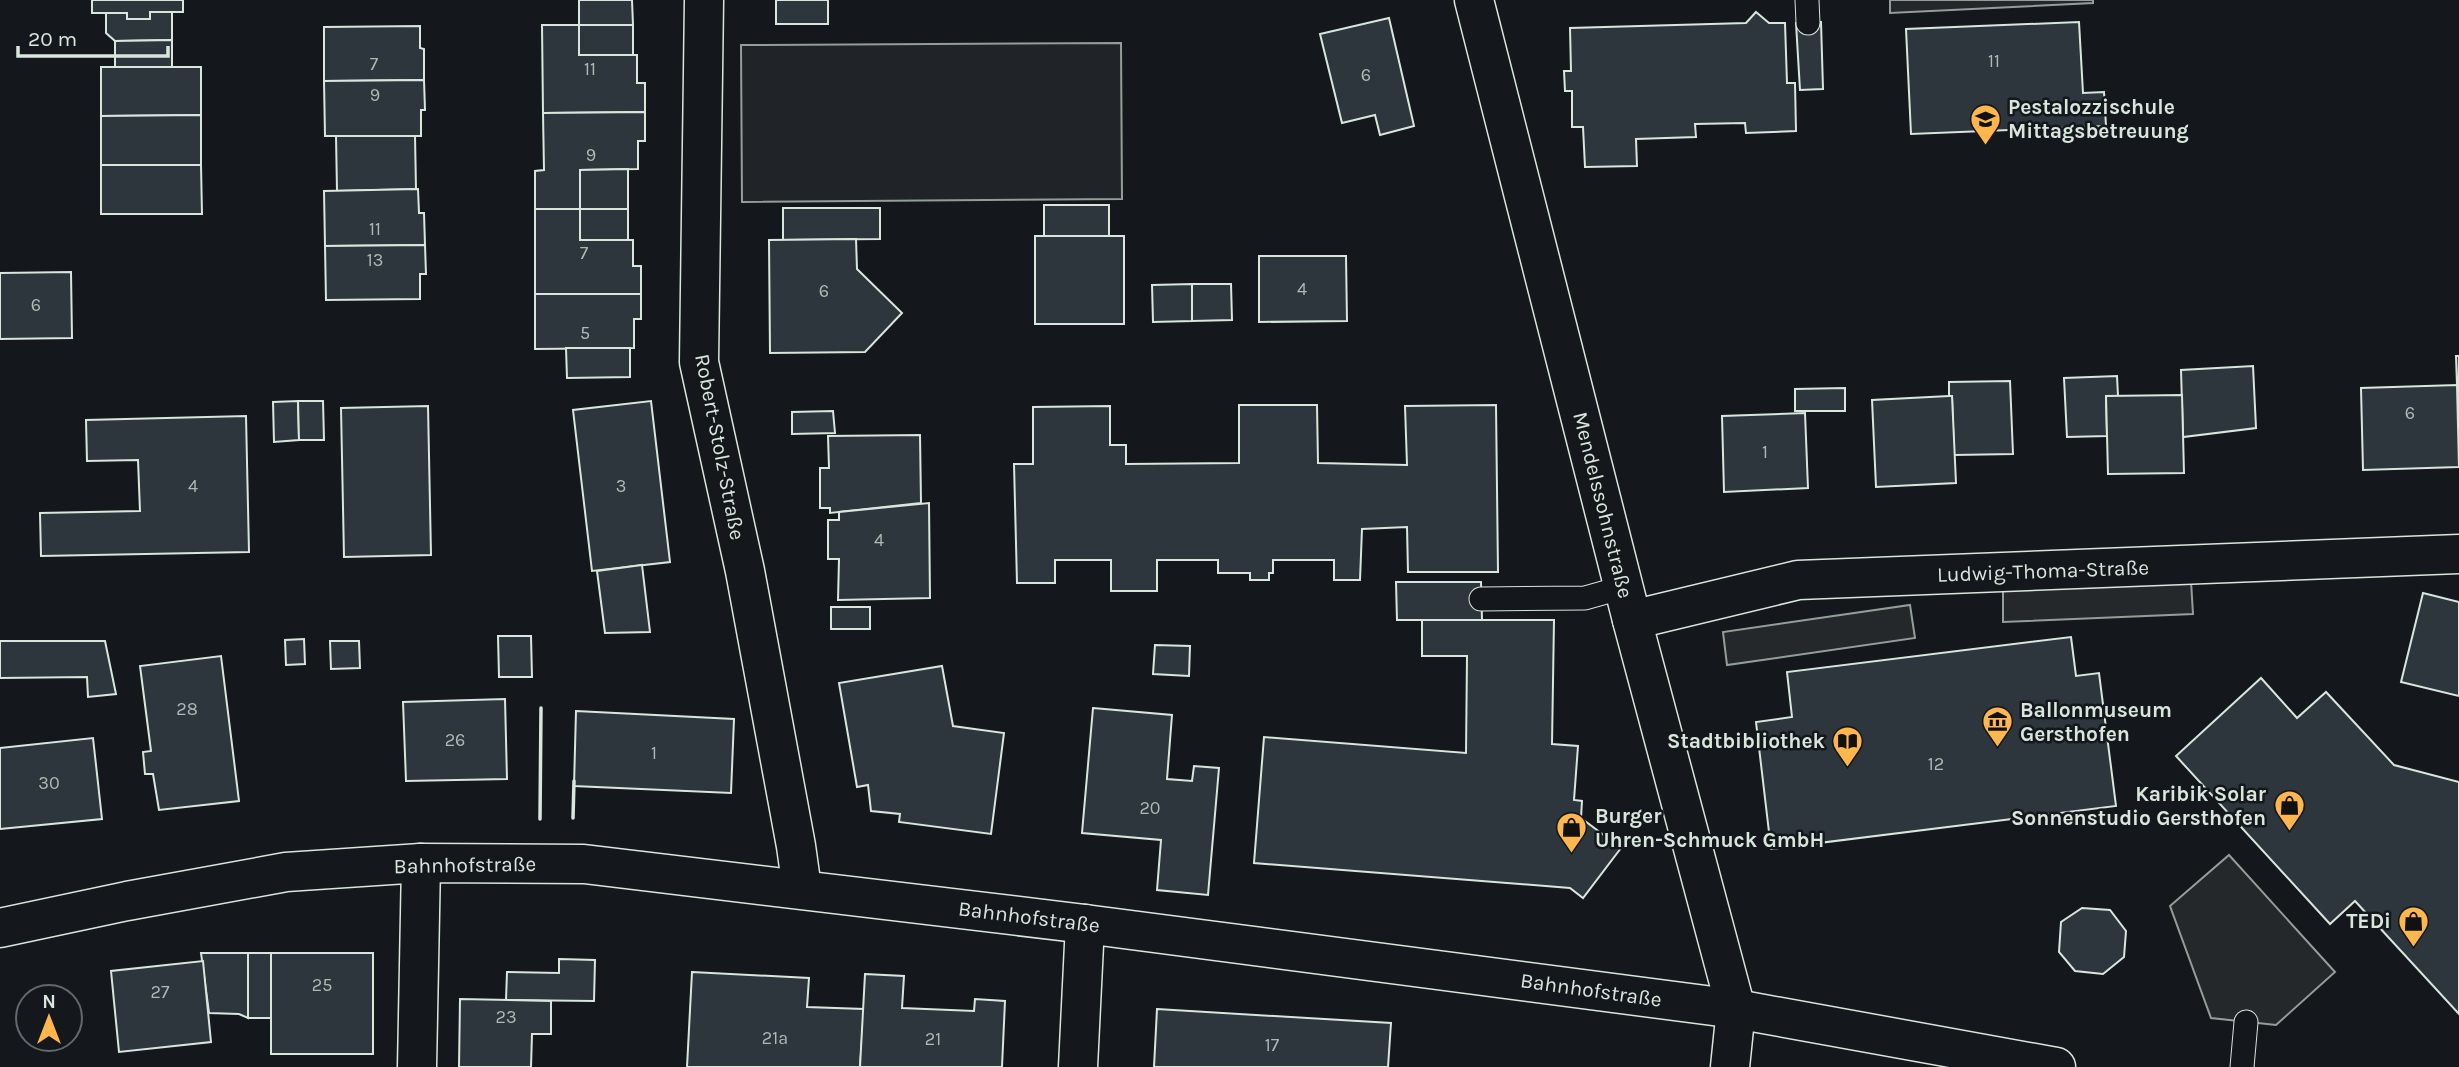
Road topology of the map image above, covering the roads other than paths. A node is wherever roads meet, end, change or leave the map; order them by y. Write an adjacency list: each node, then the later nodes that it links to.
1 (704, 0): 7 (street, Robert-Stolz-Straße)
2 (1474, 0): 5 (street, Mendelssohnstraße)
3 (2459, 554): 5 (street, Ludwig-Thoma-Straße)
4 (1481, 599): 5 (lane)
5 (1628, 604): 10 (street, Mendelssohnstraße)
6 (421, 863): 7 (street, Bahnhofstraße); 9 (street, Bahnhofstraße); 12 (street)
7 (802, 889): 8 (street, Bahnhofstraße)
8 (1085, 924): 10 (street, Bahnhofstraße); 13 (street)
9 (0, 928)
10 (1736, 1009): 14 (street); 15 (street, Bahnhofstraße)
11 (2246, 1022): 16 (lane)
12 (418, 1067)
13 (1078, 1067)
14 (1730, 1067)
15 (2056, 1067)
16 (2242, 1067)

